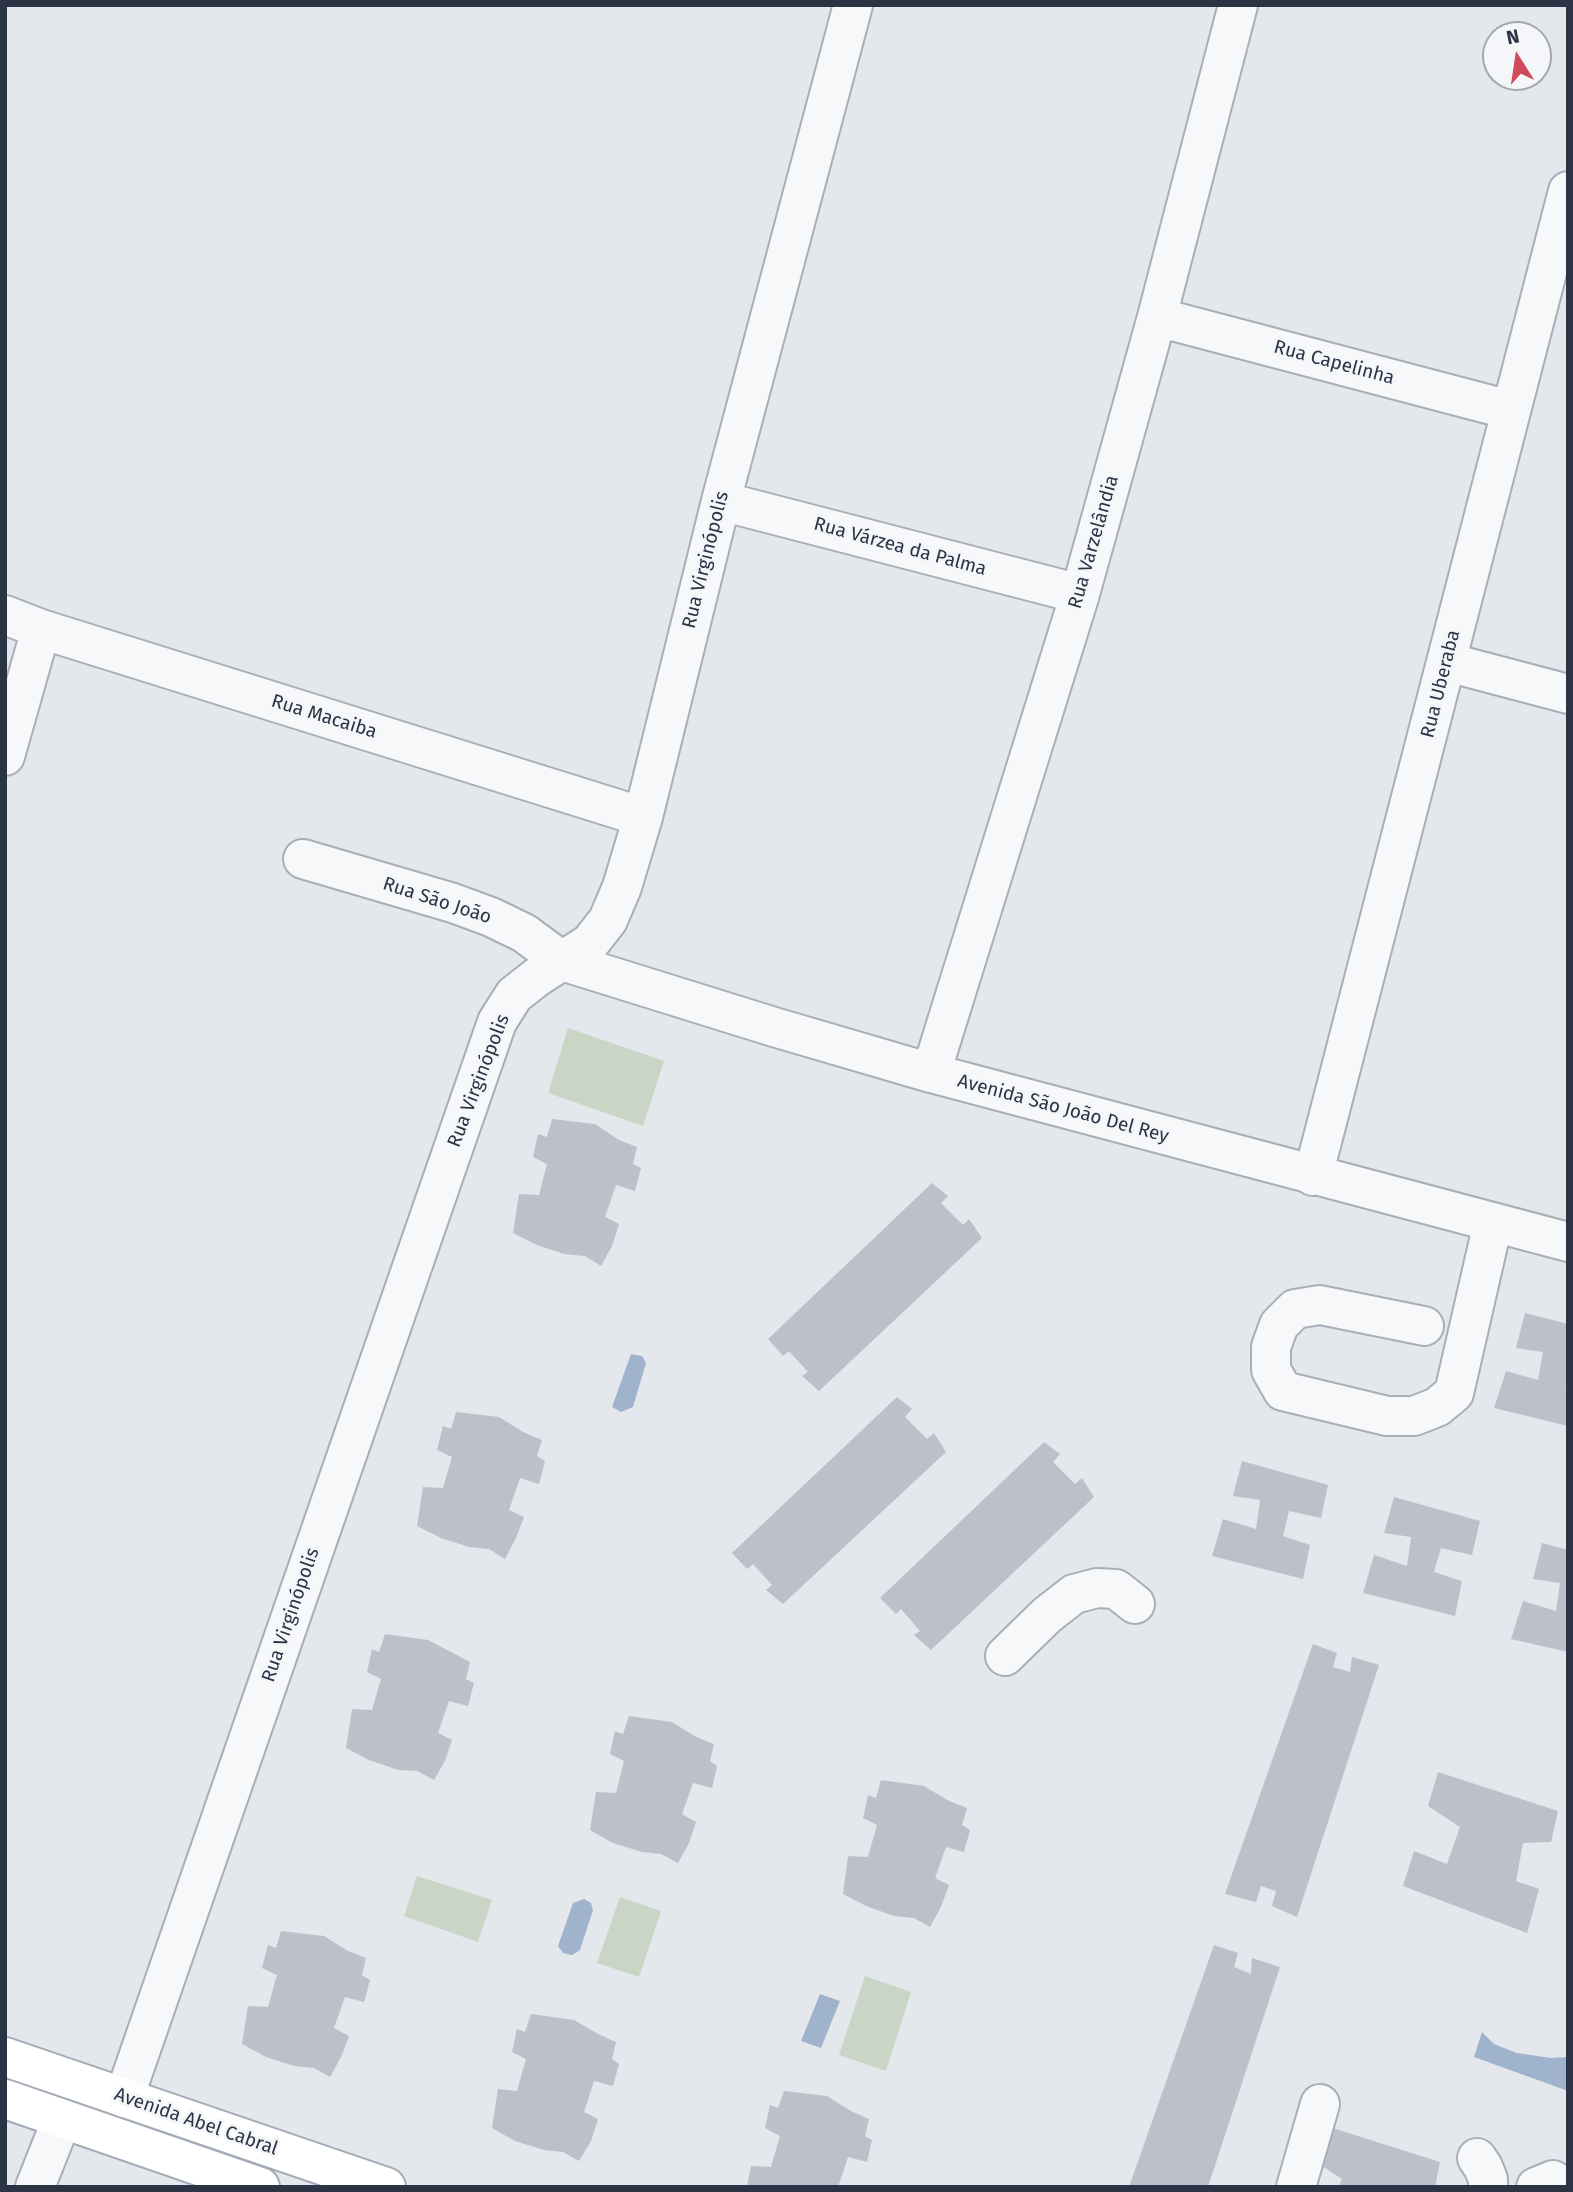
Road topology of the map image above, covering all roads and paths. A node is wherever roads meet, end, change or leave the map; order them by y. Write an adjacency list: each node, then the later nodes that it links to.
1 (853, 5): 6 (street, Rua Virginópolis)
2 (1238, 5): 4 (street, Rua Varzelândia)
3 (1568, 191): 5 (street, Rua Uberaba)
4 (1157, 317): 5 (street, Rua Capelinha); 7 (street, Rua Varzelândia)
5 (1510, 410): 10 (street, Rua Uberaba)
6 (720, 501): 7 (street, Rua Várzea da Palma); 13 (street, Rua Virginópolis)
7 (1080, 594): 16 (street, Rua Varzelândia)
8 (5, 615): 9 (street, Rua Macaiba)
9 (41, 629): 12 (street); 13 (street, Rua Macaiba)
10 (1447, 662): 11 (street); 17 (street, Rua Uberaba)
11 (1568, 694)
12 (5, 756)
13 (643, 817): 15 (street, Rua Virginópolis)
14 (303, 859): 15 (street, Rua São João)
15 (562, 961): 16 (street, Avenida São João Del Rey); 24 (street, Rua Virginópolis)
16 (931, 1073): 17 (street, Avenida São João Del Rey)
17 (1313, 1176): 18 (street, Avenida São João Del Rey)
18 (1493, 1223): 19 (street, Avenida São João Del Rey); 20 (street)
19 (1568, 1242)
20 (1424, 1326)
21 (1135, 1604): 22 (street)
22 (1005, 1656)
23 (5, 2057): 24 (main road, Avenida Abel Cabral)
24 (124, 2098): 30 (main road, Avenida Abel Cabral)
25 (5, 2099): 27 (main road)
26 (1320, 2104): 31 (street)
27 (62, 2119): 28 (street); 29 (main road)
28 (35, 2187)
29 (260, 2187)
30 (386, 2187)
31 (1296, 2187)

